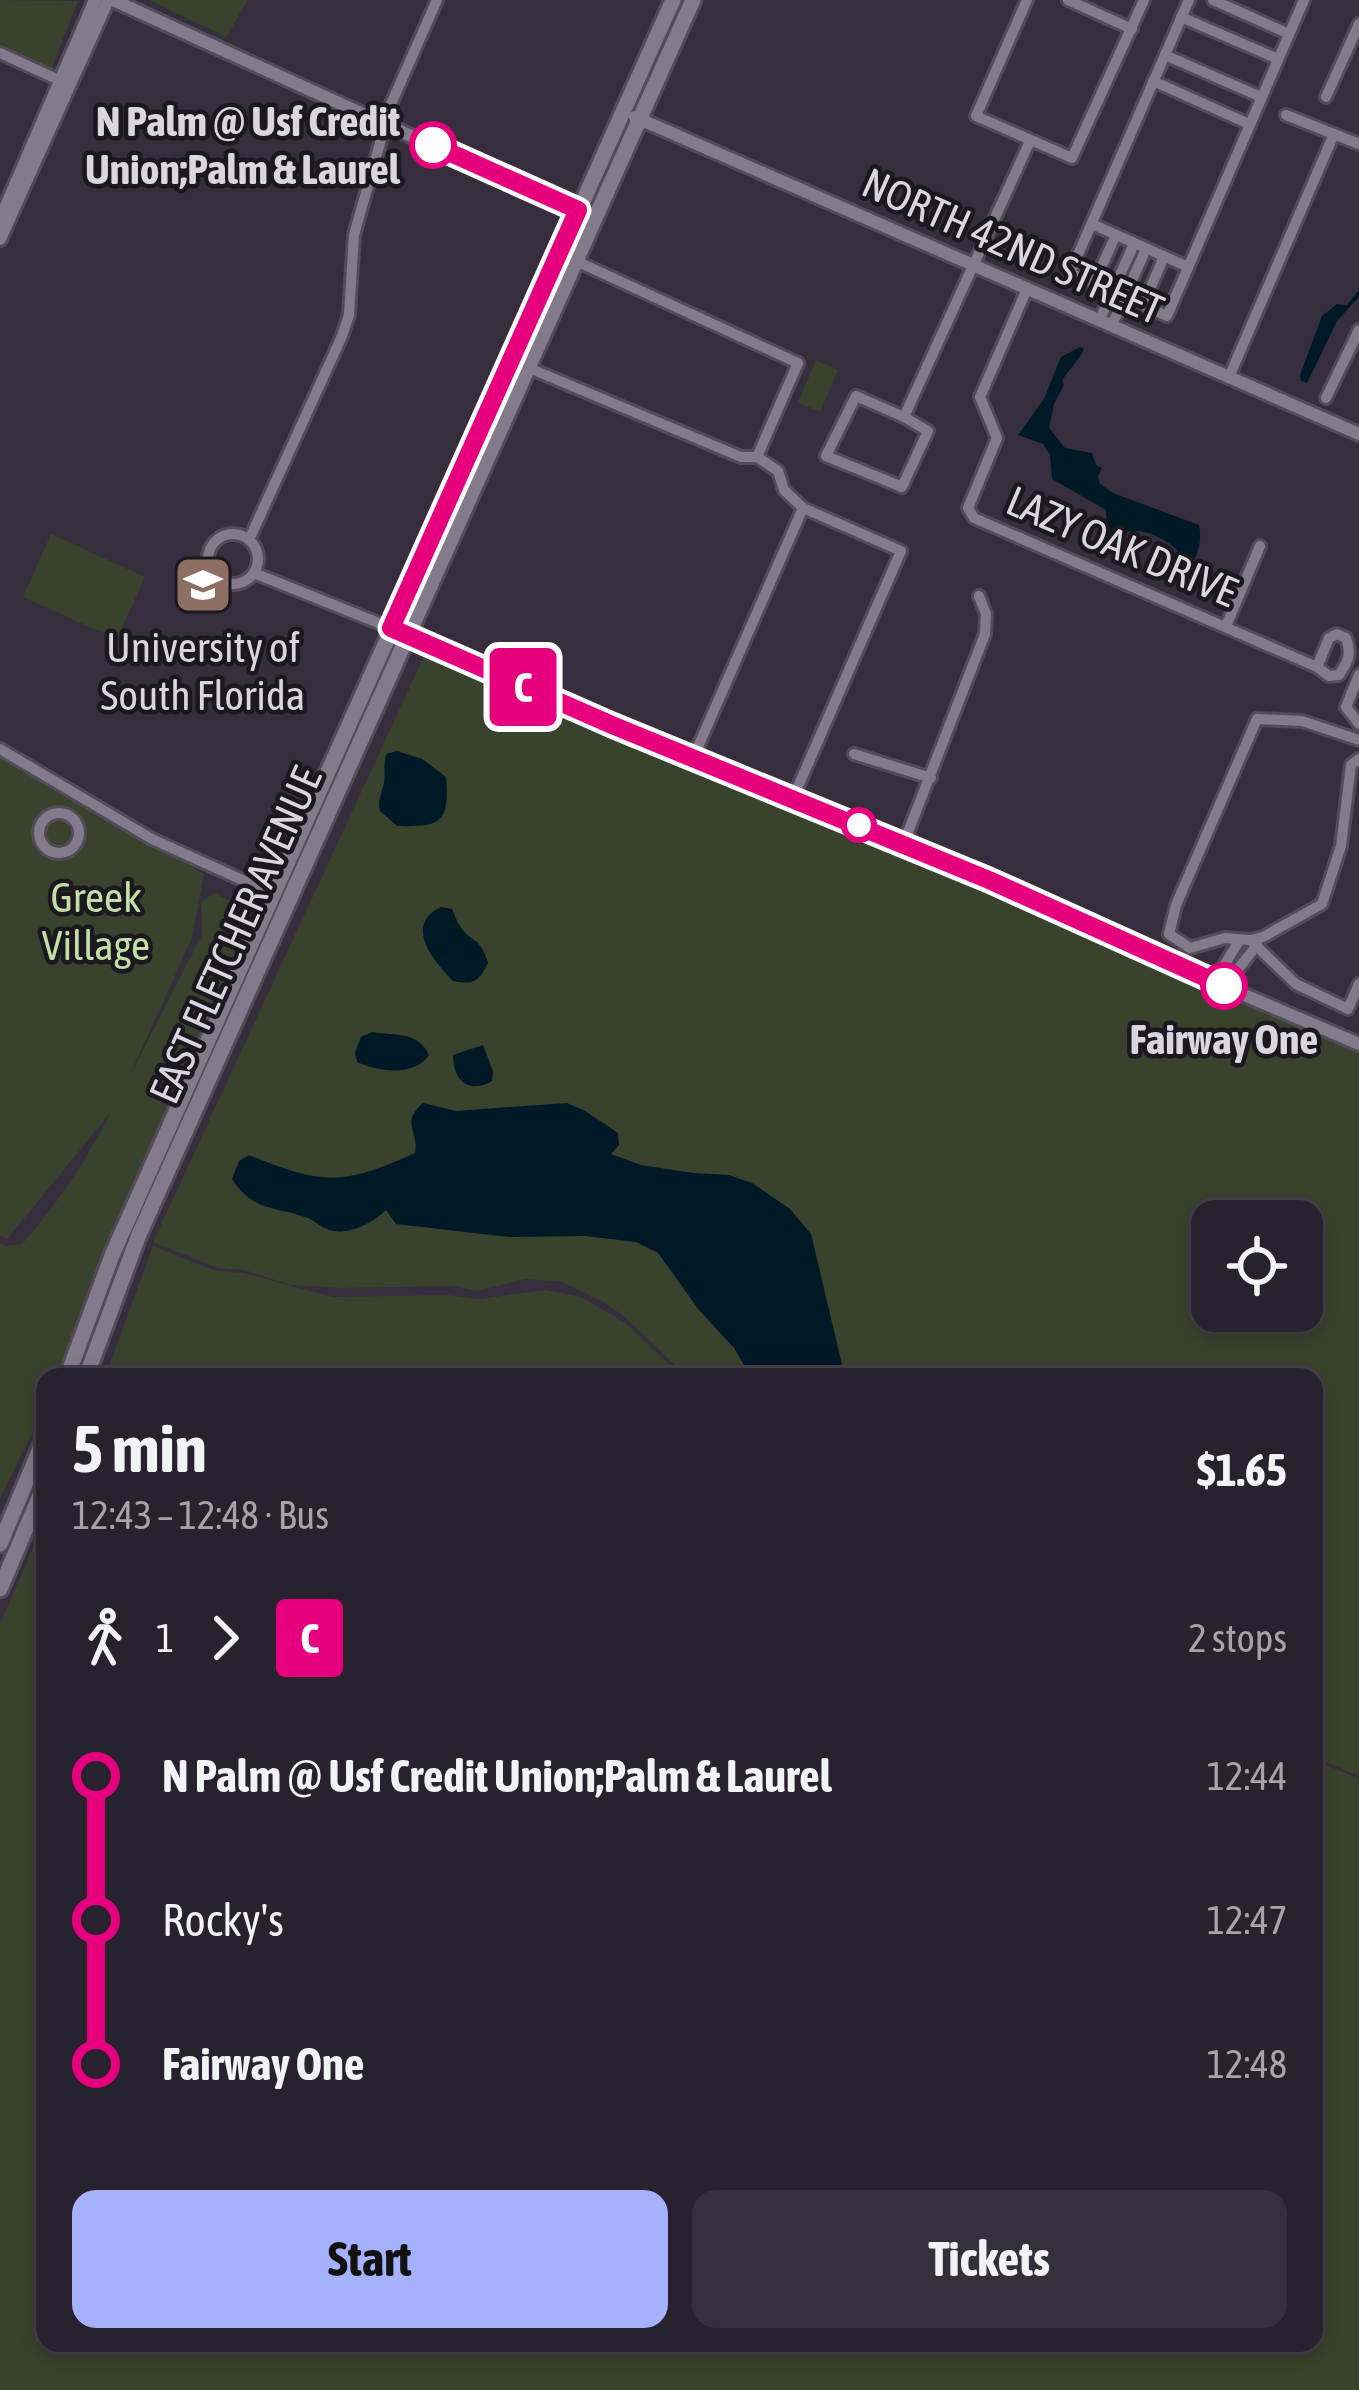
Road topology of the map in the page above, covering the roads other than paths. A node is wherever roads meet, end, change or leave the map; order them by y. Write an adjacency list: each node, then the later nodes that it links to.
1 (95, 0): 19 (street)
2 (111, 0): 26 (street); 36 (street)
3 (437, 0): 26 (street)
4 (673, 0): 23 (main road, EAST FLETCHER AVENUE)
5 (693, 0): 25 (main road, EAST FLETCHER AVENUE)
6 (1028, 0): 29 (street)
7 (1068, 0): 14 (street)
8 (1144, 0): 14 (street)
9 (1189, 0): 12 (street)
10 (1213, 0): 15 (street)
11 (1304, 0): 15 (street)
12 (1181, 17): 17 (street); 18 (street)
13 (1359, 24): 21 (street)
14 (1132, 29): 29 (street)
15 (1289, 34): 18 (street)
16 (0, 53): 19 (street)
17 (1165, 56): 20 (street); 22 (street)
18 (1278, 59): 22 (street)
19 (59, 80): 33 (street)
20 (1154, 81): 27 (street); 34 (street)
21 (1326, 97)
22 (1261, 98): 27 (street)
23 (623, 111): 25 (street, NORTH 42ND STREET); 31 (main road, EAST FLETCHER AVENUE)
24 (1286, 115): 28 (street)
25 (640, 119): 32 (main road, EAST FLETCHER AVENUE); 40 (street, NORTH 42ND STREET)
26 (386, 123): 31 (street); 53 (street)
27 (1250, 124): 41 (street)
28 (1332, 140): 30 (street); 47 (street)
29 (1030, 141): 40 (street)
30 (1359, 144)
31 (578, 210): 32 (street); 42 (main road, EAST FLETCHER AVENUE)
32 (597, 217): 39 (main road, EAST FLETCHER AVENUE)
33 (0, 220)
34 (1092, 224): 35 (street); 35 (street)
35 (1116, 235): 37 (street)
36 (0, 239)
37 (1140, 246): 38 (street); 44 (street)
38 (1164, 257): 41 (street); 41 (street)
39 (576, 261): 46 (main road, EAST FLETCHER AVENUE); 51 (street)
40 (974, 266): 43 (street, NORTH 42ND STREET); 49 (street)
41 (1189, 267)
42 (544, 284): 46 (main road); 58 (main road, EAST FLETCHER AVENUE)
43 (1027, 289): 44 (street, NORTH 42ND STREET); 57 (street, LAZY OAK DRIVE)
44 (1106, 322): 47 (street, NORTH 42ND STREET)
45 (1359, 330): 48 (street)
46 (529, 368): 51 (street); 59 (main road, EAST FLETCHER AVENUE)
47 (1229, 377): 50 (street, NORTH 42ND STREET)
48 (1327, 394)
49 (904, 416): 49 (street)
50 (1359, 434)
51 (757, 457): 52 (street)
52 (803, 508): 66 (street); 70 (street)
53 (249, 540): 55 (street); 55 (street)
54 (1261, 546): 57 (street)
55 (254, 573): 58 (street)
56 (979, 596): 68 (street)
57 (1226, 626): 60 (street, LAZY OAK DRIVE)
58 (391, 628): 59 (street); 74 (main road, EAST FLETCHER AVENUE)
59 (409, 637): 66 (street); 74 (main road, EAST FLETCHER AVENUE)
60 (1317, 667)
61 (1359, 675): 62 (street)
62 (1359, 724)
63 (1359, 740): 76 (street)
64 (0, 749): 69 (street)
65 (854, 754): 68 (street)
66 (693, 758): 70 (street)
67 (1359, 759): 76 (street)
68 (931, 778): 72 (street)
69 (78, 796): 71 (street); 73 (street)
70 (793, 798): 72 (street)
71 (69, 814)
72 (903, 845): 77 (street)
73 (251, 884): 74 (street); 75 (street)
74 (276, 896): 75 (main road, EAST FLETCHER AVENUE); 81 (main road, EAST FLETCHER AVENUE)
75 (266, 912): 80 (main road, EAST FLETCHER AVENUE)
76 (1252, 944): 77 (street); 77 (street); 78 (street)
77 (1219, 984): 79 (street)
78 (1359, 984)
79 (1357, 1038)
80 (70, 1368)
81 (89, 1368)
82 (36, 1458): 84 (main road)
83 (36, 1505): 85 (main road)
84 (0, 1544)
85 (0, 1589)

